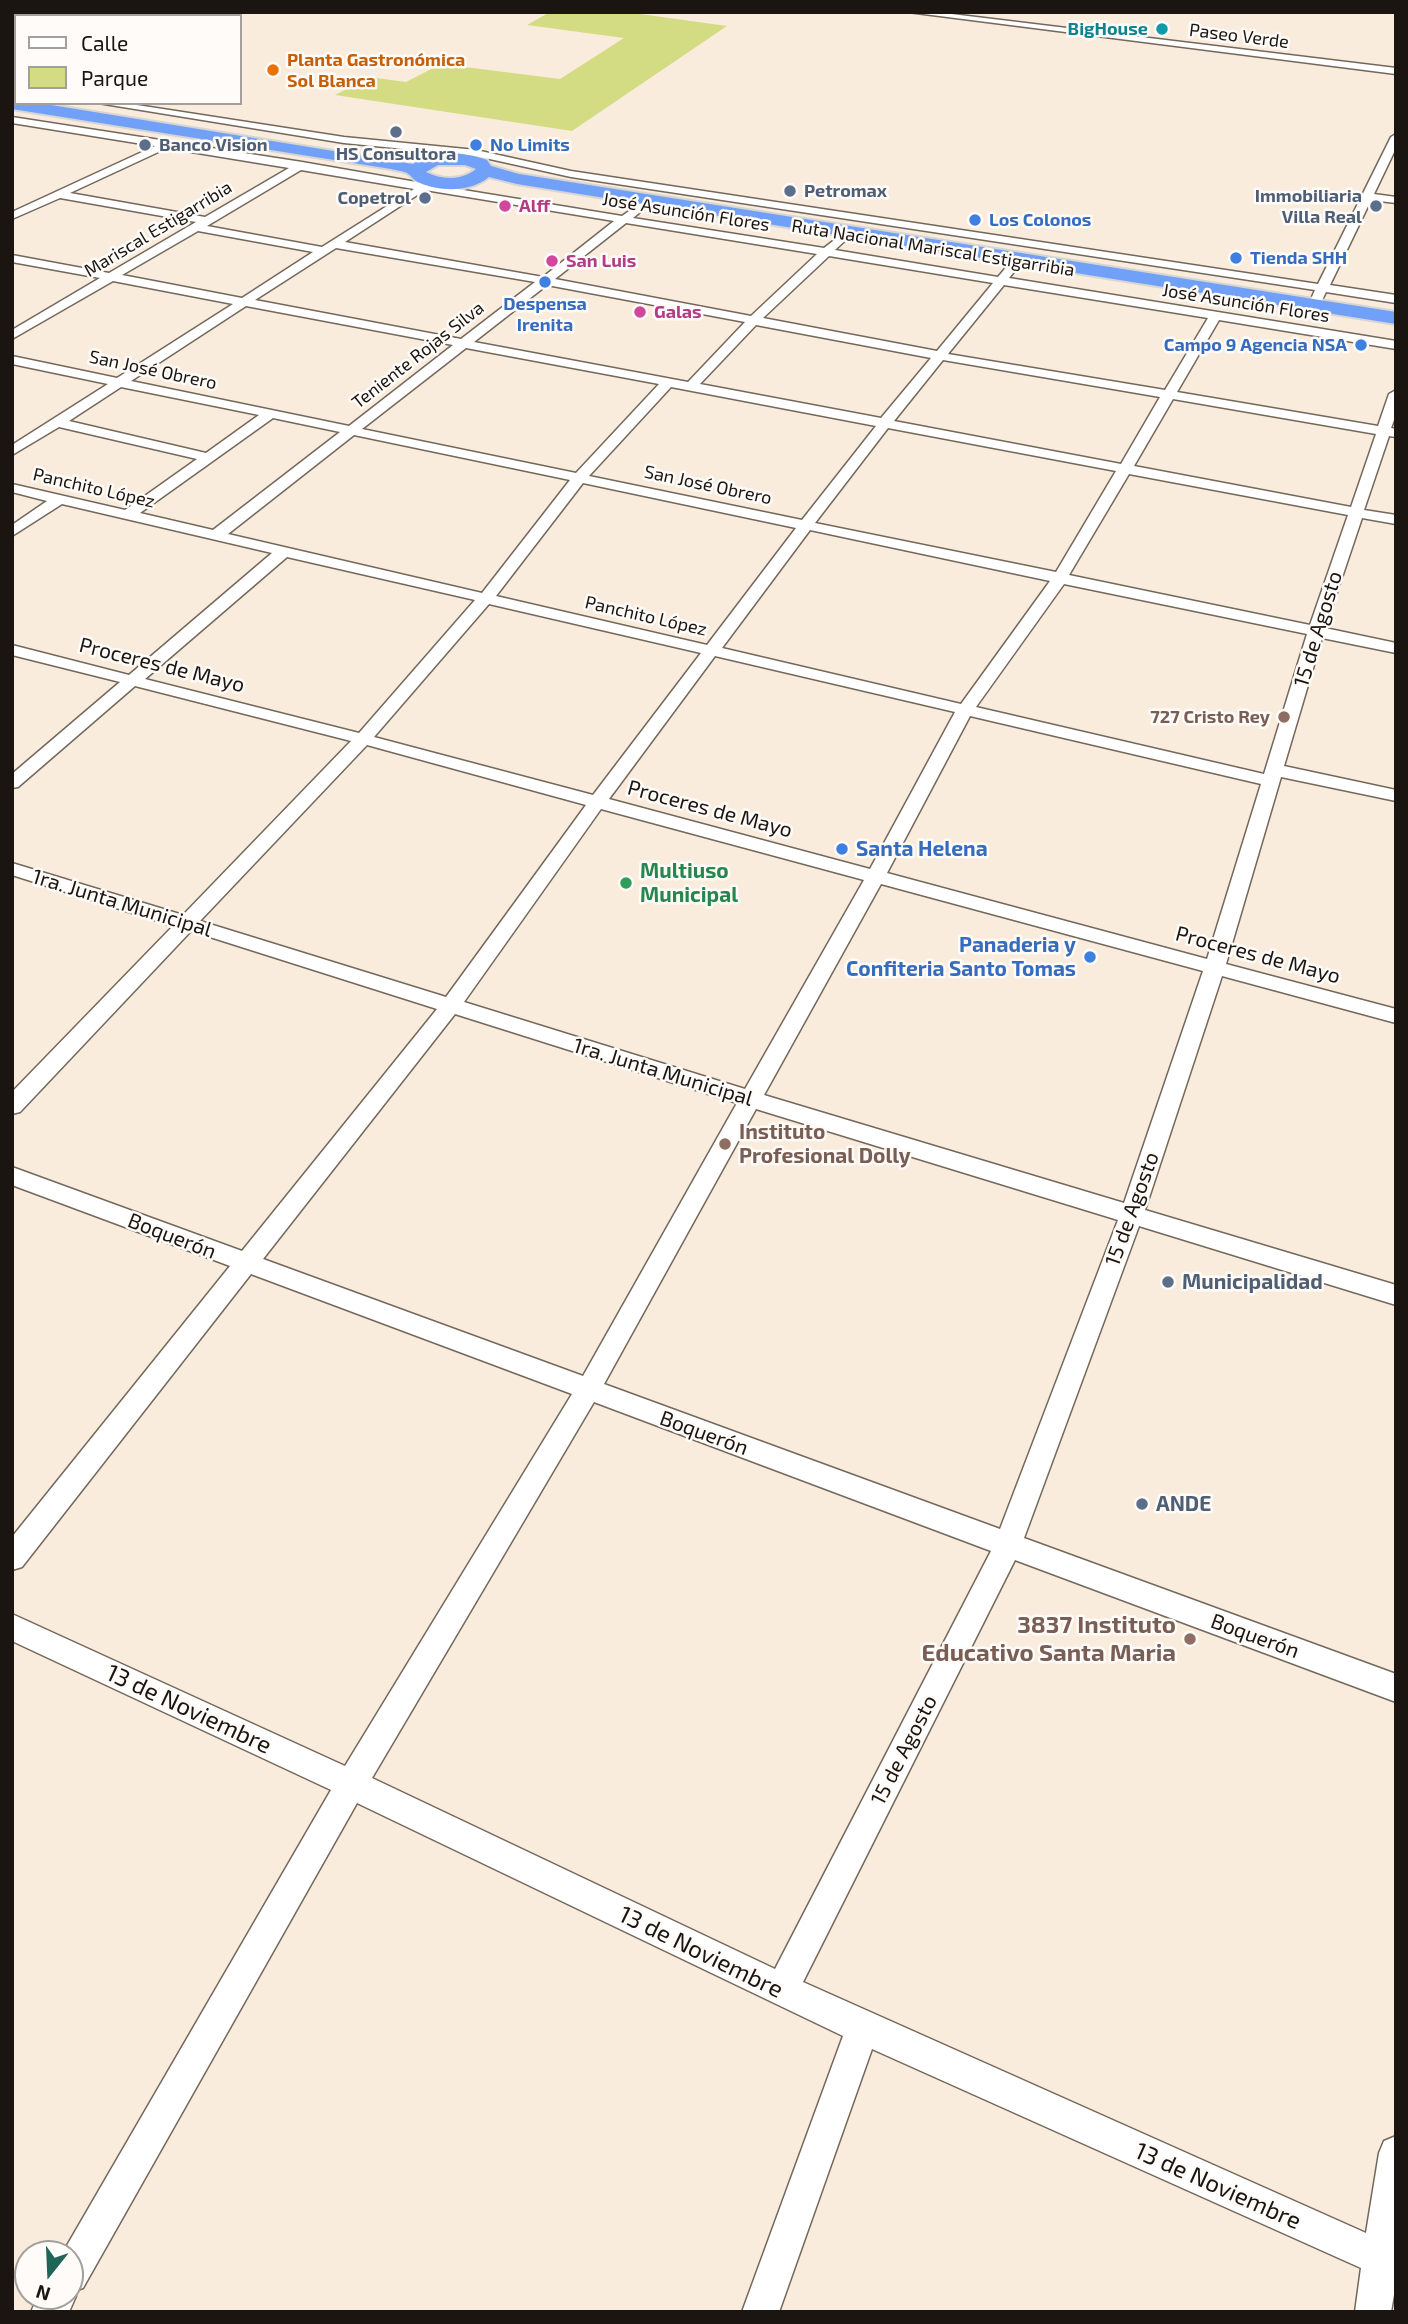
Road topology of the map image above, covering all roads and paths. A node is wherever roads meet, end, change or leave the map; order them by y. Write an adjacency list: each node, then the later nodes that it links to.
1 (912, 12): 3 (street, Paseo Verde)
2 (938, 12): 3 (street, Paseo Verde)
3 (1014, 23): 4 (street, Paseo Verde)
4 (1396, 69)
5 (32, 105): 7 (highway)
6 (116, 105): 13 (street)
7 (53, 106): 8 (street); 9 (highway); 15 (highway)
8 (15, 122): 11 (street, José Asunción Flores)
9 (190, 132): 11 (street); 12 (highway)
10 (1396, 137): 17 (street)
11 (164, 146): 14 (street, José Asunción Flores); 16 (street)
12 (323, 153): 14 (street, Mariscal Estigarribia); 15 (highway)
13 (474, 166): 15 (highway); 19 (highway, Ruta Nacional Mariscal Estigarribia); 31 (street); 34 (highway, Ruta Nacional Mariscal Estigarribia)
14 (298, 167): 15 (street, José Asunción Flores); 22 (street, Mariscal Estigarribia)
15 (425, 175): 21 (street, José Asunción Flores); 24 (street)
16 (56, 194): 20 (street); 22 (street)
17 (1366, 196): 18 (street); 31 (street)
18 (1396, 201)
19 (645, 203): 21 (street, Teniente Rojas Silva); 23 (highway, Ruta Nacional Mariscal Estigarribia)
20 (12, 216)
21 (623, 220): 25 (street, José Asunción Flores); 29 (street, Teniente Rojas Silva)
22 (201, 224): 24 (street); 28 (street, Mariscal Estigarribia)
23 (846, 234): 25 (street); 27 (highway, Ruta Nacional Mariscal Estigarribia)
24 (329, 248): 29 (street); 33 (street)
25 (829, 253): 30 (street, José Asunción Flores); 36 (street)
26 (12, 258): 28 (street)
27 (1017, 261): 30 (street); 37 (highway, Ruta Nacional Mariscal Estigarribia)
28 (111, 277): 33 (street); 38 (street, Mariscal Estigarribia)
29 (542, 280): 36 (street); 39 (street, Teniente Rojas Silva)
30 (1000, 281): 35 (street, José Asunción Flores); 41 (street)
31 (1323, 287): 32 (street); 34 (street)
32 (1396, 299)
33 (243, 303): 39 (street); 44 (street)
34 (1313, 305): 37 (highway, Ruta Nacional Mariscal Estigarribia)
35 (1216, 315): 40 (street, José Asunción Flores); 46 (street)
36 (754, 320): 41 (street); 45 (street)
37 (1396, 320)
38 (12, 335)
39 (460, 345): 43 (street); 51 (street, Teniente Rojas Silva)
40 (1396, 345)
41 (940, 356): 46 (street); 50 (street)
42 (12, 360): 44 (street, San José Obrero)
43 (669, 381): 45 (street); 56 (street)
44 (119, 382): 48 (street, San José Obrero); 49 (street)
45 (692, 385): 50 (street)
46 (1171, 394): 52 (street); 55 (street)
47 (1396, 394): 52 (street, 15 de Agosto)
48 (270, 414): 51 (street, San José Obrero); 54 (street)
49 (57, 422): 53 (street); 54 (street)
50 (885, 423): 55 (street); 62 (street)
51 (350, 430): 56 (street, San José Obrero); 64 (street, Teniente Rojas Silva)
52 (1390, 432): 59 (street, 15 de Agosto)
53 (12, 451)
54 (209, 458): 60 (street)
55 (1127, 469): 59 (street); 66 (street)
56 (579, 478): 62 (street, San José Obrero); 67 (street)
57 (12, 488): 58 (street, Panchito López)
58 (59, 499): 60 (street, Panchito López); 63 (street)
59 (1356, 513): 61 (street); 68 (street, 15 de Agosto)
60 (128, 516): 64 (street, Panchito López)
61 (1396, 520)
62 (806, 526): 66 (street, San José Obrero); 71 (street)
63 (12, 532)
64 (215, 536): 65 (street, Panchito López)
65 (283, 552): 67 (street, Panchito López); 72 (street)
66 (1060, 578): 68 (street, San José Obrero); 73 (street)
67 (485, 599): 71 (street, Panchito López); 74 (street)
68 (1315, 631): 69 (street, San José Obrero); 75 (street, 15 de Agosto)
69 (1396, 648)
70 (12, 650): 72 (street, Proceres de Mayo)
71 (712, 652): 73 (street, Panchito López); 78 (street)
72 (133, 680): 74 (street, Proceres de Mayo); 76 (street)
73 (965, 710): 75 (street, Panchito López); 80 (street)
74 (363, 739): 78 (street, Proceres de Mayo); 81 (street)
75 (1274, 775): 77 (street); 82 (street, 15 de Agosto)
76 (12, 783)
77 (1396, 796)
78 (597, 802): 80 (street, Proceres de Mayo); 83 (street)
79 (12, 869): 81 (street, 1ra. Junta Municipal)
80 (876, 877): 82 (street, Proceres de Mayo); 85 (street)
81 (188, 923): 83 (street, 1ra. Junta Municipal); 86 (street)
82 (1215, 967): 84 (street, Proceres de Mayo); 88 (street, 15 de Agosto)
83 (451, 1005): 85 (street, 1ra. Junta Municipal); 89 (street)
84 (1396, 1016)
85 (750, 1099): 88 (street, 1ra. Junta Municipal); 91 (street)
86 (12, 1106)
87 (12, 1176): 89 (street, Boquerón)
88 (1132, 1213): 90 (street, 1ra. Junta Municipal); 92 (street, 15 de Agosto)
89 (247, 1264): 91 (street, Boquerón); 93 (street)
90 (1396, 1295)
91 (588, 1390): 92 (street, Boquerón); 96 (street)
92 (1008, 1545): 95 (street, Boquerón); 97 (street, 15 de Agosto)
93 (12, 1558)
94 (12, 1627): 96 (street, 13 de Noviembre)
95 (1396, 1688)
96 (351, 1784): 97 (street, 13 de Noviembre); 100 (street)
97 (782, 1990): 98 (street, 13 de Noviembre)
98 (863, 2028): 101 (street, 13 de Noviembre); 102 (street)
99 (1396, 2153): 101 (street)
100 (84, 2251)
101 (1388, 2262): 103 (street)
102 (760, 2312)
103 (1373, 2312)

